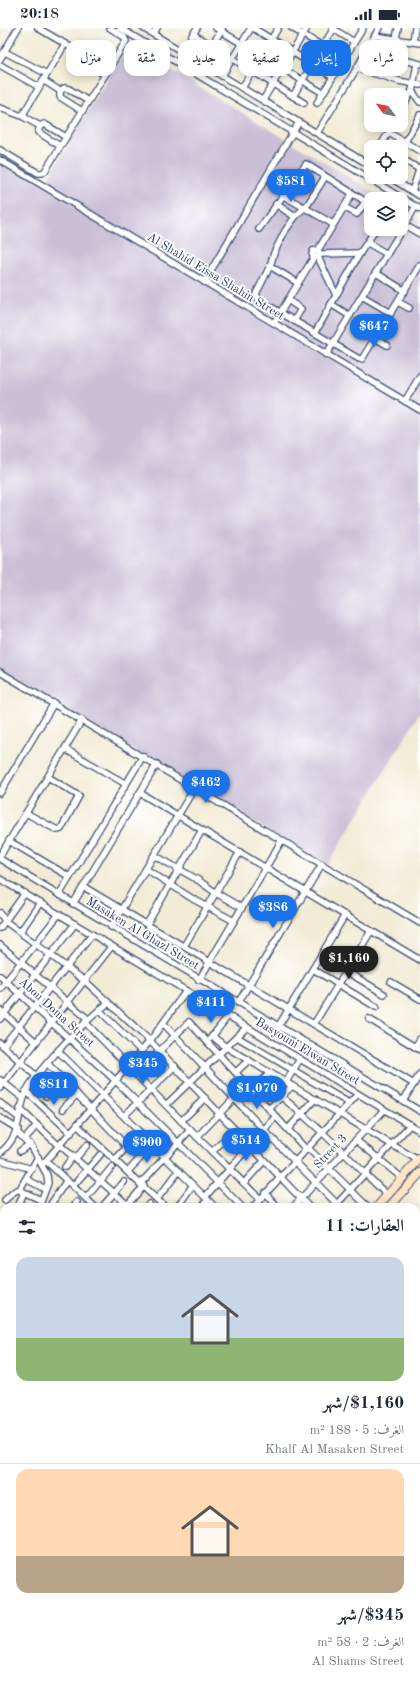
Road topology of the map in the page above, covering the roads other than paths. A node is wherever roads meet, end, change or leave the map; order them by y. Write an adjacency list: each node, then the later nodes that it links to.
1 (18, 28): 42 (street)
2 (38, 28): 18 (street)
3 (110, 28): 41 (street)
4 (120, 28): 83 (street)
5 (143, 28): 19 (street)
6 (157, 28): 19 (street)
7 (197, 28): 20 (street)
8 (252, 28): 23 (street); 28 (street)
9 (278, 28): 23 (street)
10 (292, 28): 21 (street)
11 (307, 28): 21 (street)
12 (333, 28): 30 (street); 33 (street)
13 (363, 28): 33 (street)
14 (379, 28): 22 (street)
15 (398, 28): 24 (street)
16 (415, 28): 34 (street)
17 (220, 29): 27 (street); 32 (street)
18 (47, 30): 36 (street)
19 (153, 34): 39 (street)
20 (193, 34): 25 (street); 26 (street)
21 (303, 34): 29 (street); 40 (street)
22 (376, 36): 24 (street); 31 (street)
23 (271, 39)
24 (396, 39): 34 (street)
25 (189, 40)
26 (202, 40)
27 (214, 40)
28 (243, 40)
29 (313, 40)
30 (326, 40)
31 (373, 40)
32 (238, 41)
33 (354, 42): 37 (street)
34 (413, 42): 35 (street)
35 (420, 43)
36 (65, 44): 51 (street)
37 (351, 47)
38 (238, 48): 43 (street)
39 (178, 50)
40 (293, 50)
41 (116, 55)
42 (2, 56): 51 (street)
43 (232, 58): 44 (street); 45 (street)
44 (230, 62)
45 (238, 62)
46 (408, 62): 48 (street)
47 (359, 64): 50 (street)
48 (418, 64): 63 (street)
49 (0, 65): 65 (street)
50 (357, 68): 63 (street); 85 (street)
51 (47, 74): 60 (street)
52 (293, 75): 61 (street)
53 (104, 76): 73 (street)
54 (222, 76): 66 (street)
55 (249, 76): 66 (street)
56 (260, 76): 62 (street)
57 (278, 76): 62 (street)
58 (304, 76): 61 (street)
59 (333, 77): 69 (street)
60 (43, 80): 65 (street); 67 (street)
61 (302, 80): 69 (street); 70 (street)
62 (273, 84): 70 (street); 72 (street)
63 (413, 84): 64 (street); 68 (street)
64 (420, 85)
65 (39, 87): 80 (street)
66 (242, 88): 72 (street)
67 (60, 91): 73 (street); 78 (street)
68 (412, 91): 71 (street); 74 (street)
69 (323, 93): 76 (street)
70 (293, 96): 75 (street)
71 (408, 98)
72 (263, 100): 81 (street)
73 (88, 101): 78 (street)
74 (420, 102)
75 (304, 103)
76 (317, 103)
77 (0, 108): 80 (street)
78 (82, 111): 86 (street)
79 (420, 115): 89 (street)
80 (22, 116): 82 (street)
81 (299, 122): 83 (street); 85 (street)
82 (40, 126): 86 (street); 91 (street)
83 (293, 132): 108 (street); 126 (street)
84 (389, 132): 87 (street); 88 (street)
85 (317, 133): 95 (street)
86 (66, 137): 91 (street)
87 (385, 140)
88 (402, 140)
89 (406, 140)
90 (408, 144): 93 (street)
91 (60, 146): 92 (street)
92 (0, 150)
93 (420, 151)
94 (0, 160): 126 (street, Al Shahid Eissa Shahin Street)
95 (364, 160)
96 (408, 162): 97 (street)
97 (420, 168): 100 (street)
98 (326, 177): 101 (street); 102 (street); 109 (street)
99 (400, 184): 100 (street)
100 (412, 191): 103 (street)
101 (352, 194): 104 (street); 107 (street)
102 (284, 196): 105 (street); 109 (street)
103 (420, 196)
104 (364, 201)
105 (276, 204): 110 (street); 114 (street)
106 (364, 204): 107 (street)
107 (344, 207): 112 (street)
108 (418, 207): 111 (street)
109 (305, 208): 110 (street); 112 (street)
110 (295, 217): 124 (street)
111 (408, 218)
112 (334, 224): 121 (street)
113 (408, 227): 115 (street)
114 (259, 229)
115 (420, 234)
116 (372, 236): 118 (street)
117 (397, 236): 122 (street)
118 (368, 243): 120 (street); 122 (street)
119 (306, 247): 121 (street)
120 (360, 253): 121 (street); 129 (street)
121 (316, 254): 127 (street); 129 (street)
122 (387, 254): 125 (street)
123 (418, 263): 128 (street)
124 (270, 266): 127 (street); 135 (street)
125 (376, 273): 128 (street); 130 (street)
126 (204, 282): 139 (street, Al Shahid Eissa Shahin Street)
127 (298, 282): 131 (street)
128 (404, 291): 132 (street)
129 (336, 295): 133 (street)
130 (362, 296): 136 (street); 137 (street)
131 (288, 300): 135 (street); 138 (street)
132 (398, 302): 134 (street); 136 (street)
133 (332, 304): 137 (street); 140 (street)
134 (409, 308)
135 (280, 312): 138 (street); 139 (street)
136 (391, 314): 142 (street)
137 (350, 316): 143 (street)
138 (294, 321): 140 (street)
139 (274, 324): 145 (street, Al Shahid Eissa Shahin Street)
140 (314, 333): 143 (street)
141 (370, 335): 142 (street)
142 (376, 339): 143 (street); 144 (street)
143 (333, 344): 145 (street)
144 (387, 345)
145 (326, 355): 147 (street, Al Shahid Eissa Shahin Street)
146 (420, 376): 147 (street)
147 (405, 401): 148 (street, Al Shahid Eissa Shahin Street)
148 (420, 410)
149 (0, 672): 150 (street)
150 (54, 703): 151 (street); 158 (street)
151 (82, 720): 152 (street); 153 (street)
152 (64, 749): 155 (street); 156 (street)
153 (143, 756): 154 (street); 156 (street)
154 (157, 764): 157 (street); 159 (street)
155 (48, 777): 160 (street); 160 (street)
156 (126, 784): 172 (street)
157 (195, 787): 161 (street); 163 (street)
158 (0, 793)
159 (140, 793): 161 (street); 175 (street)
160 (26, 813): 164 (street)
161 (178, 815): 162 (street); 166 (street)
162 (202, 830): 165 (street); 171 (street)
163 (282, 840): 168 (street); 169 (street)
164 (9, 841): 167 (street); 172 (street)
165 (240, 852): 169 (street); 178 (street)
166 (154, 855): 170 (street); 171 (street)
167 (0, 858): 179 (street, Masaken Al Ghazl Street)
168 (322, 864): 176 (street); 190 (street)
169 (266, 868): 176 (street); 183 (street)
170 (146, 869): 174 (street); 184 (street)
171 (179, 869): 174 (street); 178 (street)
172 (70, 877): 179 (street)
173 (0, 879): 177 (street, Basyouni Elwan Street)
174 (171, 884): 182 (street); 192 (street)
175 (84, 887): 181 (street); 184 (street)
176 (305, 892): 187 (street); 217 (street)
177 (25, 893): 180 (street, Basyouni Elwan Street); 188 (street)
178 (216, 893): 182 (street); 183 (street)
179 (59, 895): 181 (street, Masaken Al Ghazl Street)
180 (40, 903): 186 (street, Basyouni Elwan Street); 196 (street)
181 (73, 904): 193 (street, Masaken Al Ghazl Street)
182 (208, 906): 189 (street); 200 (street)
183 (242, 908): 189 (street)
184 (122, 909): 192 (street); 193 (street)
185 (0, 913): 188 (street)
186 (59, 914): 191 (street, Basyouni Elwan Street); 198 (street)
187 (345, 915): 195 (street); 203 (street)
188 (5, 921): 194 (street); 196 (street)
189 (234, 921): 206 (street)
190 (420, 923)
191 (75, 924): 197 (street, Basyouni Elwan Street); 202 (street)
192 (147, 924): 200 (street)
193 (111, 927): 212 (street, Masaken Al Ghazl Street)
194 (0, 928)
195 (371, 931): 204 (street); 209 (street)
196 (20, 932): 198 (street)
197 (92, 935): 201 (street, Basyouni Elwan Street); 207 (street)
198 (36, 943): 202 (street); 205 (street)
199 (0, 945): 205 (street)
200 (184, 946): 206 (street)
201 (112, 947): 214 (street); 220 (street, Basyouni Elwan Street)
202 (51, 955): 207 (street); 210 (street)
203 (320, 956): 208 (street); 209 (street)
204 (420, 960)
205 (21, 962): 210 (street); 213 (street)
206 (210, 962): 212 (street); 217 (street)
207 (66, 966): 214 (street); 218 (street)
208 (313, 969): 216 (street); 229 (street)
209 (346, 971): 216 (street); 222 (street)
210 (36, 974): 218 (street); 221 (street)
211 (0, 976): 213 (street, Abou Doma Street)
212 (199, 980): 226 (street, Masaken Al Ghazl Street)
213 (6, 981): 219 (street); 221 (street, Abou Doma Street)
214 (85, 981): 224 (street); 225 (street)
215 (391, 982): 223 (street)
216 (338, 984): 228 (street); 238 (street)
217 (249, 985): 226 (street); 229 (street)
218 (51, 986): 224 (street); 227 (street)
219 (0, 989)
220 (186, 991): 232 (street, Basyouni Elwan Street); 237 (street)
221 (20, 994): 227 (street, Abou Doma Street); 231 (street)
222 (384, 994)
223 (420, 999)
224 (68, 1002): 235 (street); 236 (street)
225 (108, 1003): 230 (street); 247 (street)
226 (238, 1003): 240 (street, Masaken Al Ghazl Street)
227 (34, 1007): 236 (street, Abou Doma Street); 239 (street)
228 (376, 1007)
229 (289, 1009): 238 (street); 240 (street)
230 (99, 1010): 235 (street); 255 (street)
231 (2, 1012): 233 (street); 239 (street)
232 (228, 1016): 241 (street, Basyouni Elwan Street); 243 (street)
233 (0, 1019)
234 (369, 1019): 252 (street)
235 (86, 1020): 245 (street); 261 (street)
236 (52, 1022): 245 (street, Abou Doma Street); 248 (street)
237 (164, 1024): 242 (street); 247 (street)
238 (314, 1024): 277 (street)
239 (19, 1026): 248 (street); 250 (street)
240 (278, 1027): 291 (street, Masaken Al Ghazl Street)
241 (247, 1028): 244 (street); 257 (street, Basyouni Elwan Street)
242 (174, 1036): 249 (street); 254 (street); 263 (street)
243 (212, 1036): 249 (street); 251 (street)
244 (237, 1037): 251 (street); 264 (street)
245 (70, 1038): 253 (street); 271 (street, Abou Doma Street)
246 (420, 1039): 252 (street)
247 (150, 1041): 254 (street); 255 (street)
248 (36, 1042): 259 (street)
249 (208, 1042): 256 (street)
250 (2, 1044): 259 (street)
251 (226, 1047): 256 (street); 258 (street)
252 (418, 1049)
253 (58, 1050): 260 (street); 284 (street)
254 (160, 1050): 262 (street); 267 (street)
255 (141, 1051): 261 (street)
256 (219, 1054): 263 (street); 265 (street)
257 (300, 1059): 264 (street); 283 (street, Basyouni Elwan Street)
258 (249, 1060): 265 (street); 266 (street)
259 (21, 1062): 269 (street); 275 (street)
260 (47, 1063): 269 (street); 270 (street)
261 (129, 1066): 267 (street); 271 (street)
262 (175, 1066): 272 (street); 279 (street)
263 (204, 1068): 272 (street); 289 (street)
264 (294, 1070): 274 (street); 294 (street)
265 (236, 1072): 276 (street)
266 (270, 1073): 273 (street); 274 (street)
267 (136, 1074): 279 (street)
268 (420, 1074): 277 (street)
269 (36, 1076): 281 (street)
270 (62, 1079): 282 (street); 285 (street)
271 (116, 1080): 284 (street); 293 (street, Abou Doma Street)
272 (190, 1082): 288 (street); 295 (street)
273 (261, 1082): 280 (street); 286 (street)
274 (286, 1082): 278 (street)
275 (1, 1084): 287 (street)
276 (247, 1084): 280 (street); 289 (street)
277 (414, 1084): 291 (street)
278 (292, 1086): 286 (street); 290 (street)
279 (151, 1090): 293 (street); 295 (street)
280 (252, 1090): 299 (street)
281 (26, 1091): 287 (street); 322 (street)
282 (77, 1094): 297 (street); 298 (street)
283 (358, 1094): 294 (street); 300 (street, Basyouni Elwan Street)
284 (103, 1095): 298 (street); 305 (street)
285 (46, 1096)
286 (281, 1096): 299 (street); 304 (street)
287 (23, 1098): 296 (street)
288 (205, 1098): 302 (street); 309 (street)
289 (233, 1098): 302 (street); 318 (street)
290 (315, 1099): 303 (street); 304 (street)
291 (403, 1101): 301 (street, Masaken Al Ghazl Street)
292 (0, 1103): 307 (street)
293 (137, 1103): 305 (street); 326 (street, Abou Doma Street)
294 (349, 1103): 303 (street)
295 (166, 1105): 309 (street)
296 (20, 1108): 307 (street); 310 (street)
297 (63, 1109)
298 (91, 1109): 311 (street); 333 (street)
299 (269, 1109): 306 (street)
300 (384, 1110): 312 (street, Basyouni Elwan Street); 314 (street, Street 3)
301 (420, 1111)
302 (219, 1113): 317 (street); 323 (street)
303 (340, 1113): 314 (street); 319 (street)
304 (303, 1114): 313 (street); 319 (street)
305 (124, 1116): 321 (street)
306 (276, 1116): 313 (street); 318 (street)
307 (18, 1117): 315 (street)
308 (0, 1118): 315 (street)
309 (181, 1121): 316 (street)
310 (37, 1125): 324 (street); 332 (street)
311 (77, 1125): 322 (street); 345 (street)
312 (410, 1126): 320 (street, Basyouni Elwan Street); 328 (street)
313 (288, 1129): 334 (street)
314 (366, 1129): 325 (street, Street 3); 328 (street)
315 (17, 1130): 324 (street); 338 (street)
316 (190, 1130): 323 (street); 326 (street)
317 (234, 1130): 331 (street); 336 (street)
318 (264, 1130): 331 (street); 348 (street)
319 (322, 1131): 334 (street); 337 (street)
320 (420, 1131)
321 (140, 1132): 330 (street); 333 (street)
322 (70, 1133): 332 (street)
323 (196, 1136): 336 (street)
324 (25, 1138): 327 (street)
325 (356, 1140): 337 (street, Street 3); 343 (street)
326 (178, 1143): 342 (street); 366 (street, Abou Doma Street)
327 (30, 1144): 335 (street); 340 (street)
328 (392, 1144): 343 (street); 344 (street)
329 (87, 1145): 341 (street)
330 (153, 1145): 342 (street); 356 (street)
331 (249, 1145): 347 (street); 352 (street)
332 (60, 1146): 341 (street); 349 (street)
333 (127, 1147): 345 (street)
334 (307, 1148): 348 (street); 355 (street)
335 (20, 1151)
336 (212, 1152): 352 (street)
337 (344, 1153): 355 (street, Street 3); 358 (street)
338 (0, 1154)
339 (100, 1155): 354 (street)
340 (38, 1156): 349 (street); 353 (street)
341 (74, 1157): 350 (street); 354 (street)
342 (165, 1157): 357 (street); 369 (street)
343 (379, 1158): 358 (street); 361 (street)
344 (419, 1159): 361 (main road)
345 (115, 1160): 356 (street)
346 (0, 1161): 353 (street)
347 (264, 1161): 360 (street); 367 (street)
348 (294, 1161): 360 (street); 368 (street)
349 (44, 1163): 363 (street); 372 (street)
350 (65, 1167)
351 (112, 1167): 364 (street)
352 (229, 1168): 366 (street); 367 (street)
353 (32, 1169): 362 (street)
354 (88, 1169): 364 (street); 370 (street)
355 (329, 1169): 368 (street, Street 3); 373 (street)
356 (128, 1171): 369 (street)
357 (179, 1171): 371 (street); 382 (street)
358 (365, 1173): 373 (street); 377 (street)
359 (420, 1173): 405 (main road)
360 (280, 1177): 376 (street); 381 (street)
361 (402, 1178): 377 (main road)
362 (26, 1179): 372 (street); 374 (street)
363 (67, 1180): 370 (street); 387 (street)
364 (101, 1180): 375 (street); 378 (street)
365 (124, 1182): 375 (street)
366 (217, 1182): 379 (street); 396 (street, Abou Doma Street)
367 (244, 1183): 380 (street)
368 (316, 1183): 381 (street, Street 3); 401 (street)
369 (142, 1185): 382 (street); 391 (street)
370 (74, 1186): 378 (street)
371 (193, 1186): 379 (street); 393 (street)
372 (45, 1189): 384 (street)
373 (350, 1190): 402 (street); 403 (street)
374 (22, 1191): 383 (street); 384 (street); 385 (street)
375 (115, 1193): 389 (street); 390 (street)
376 (265, 1193): 380 (street); 398 (street)
377 (387, 1196): 404 (main road)
378 (86, 1198): 388 (street)
379 (206, 1198): 394 (street); 395 (street)
380 (260, 1198): 397 (street)
381 (301, 1198): 399 (street, Street 3); 400 (street)
382 (157, 1199): 392 (street)
383 (5, 1200)
384 (41, 1200): 386 (street)
385 (19, 1203)
386 (40, 1203)
387 (52, 1203)
388 (90, 1203)
389 (106, 1203)
390 (126, 1203)
391 (131, 1203)
392 (161, 1203)
393 (180, 1203)
394 (204, 1203)
395 (211, 1203)
396 (238, 1203)
397 (256, 1203)
398 (274, 1203)
399 (297, 1203)
400 (305, 1203)
401 (334, 1203)
402 (339, 1203)
403 (364, 1203)
404 (381, 1203)
405 (393, 1203)

